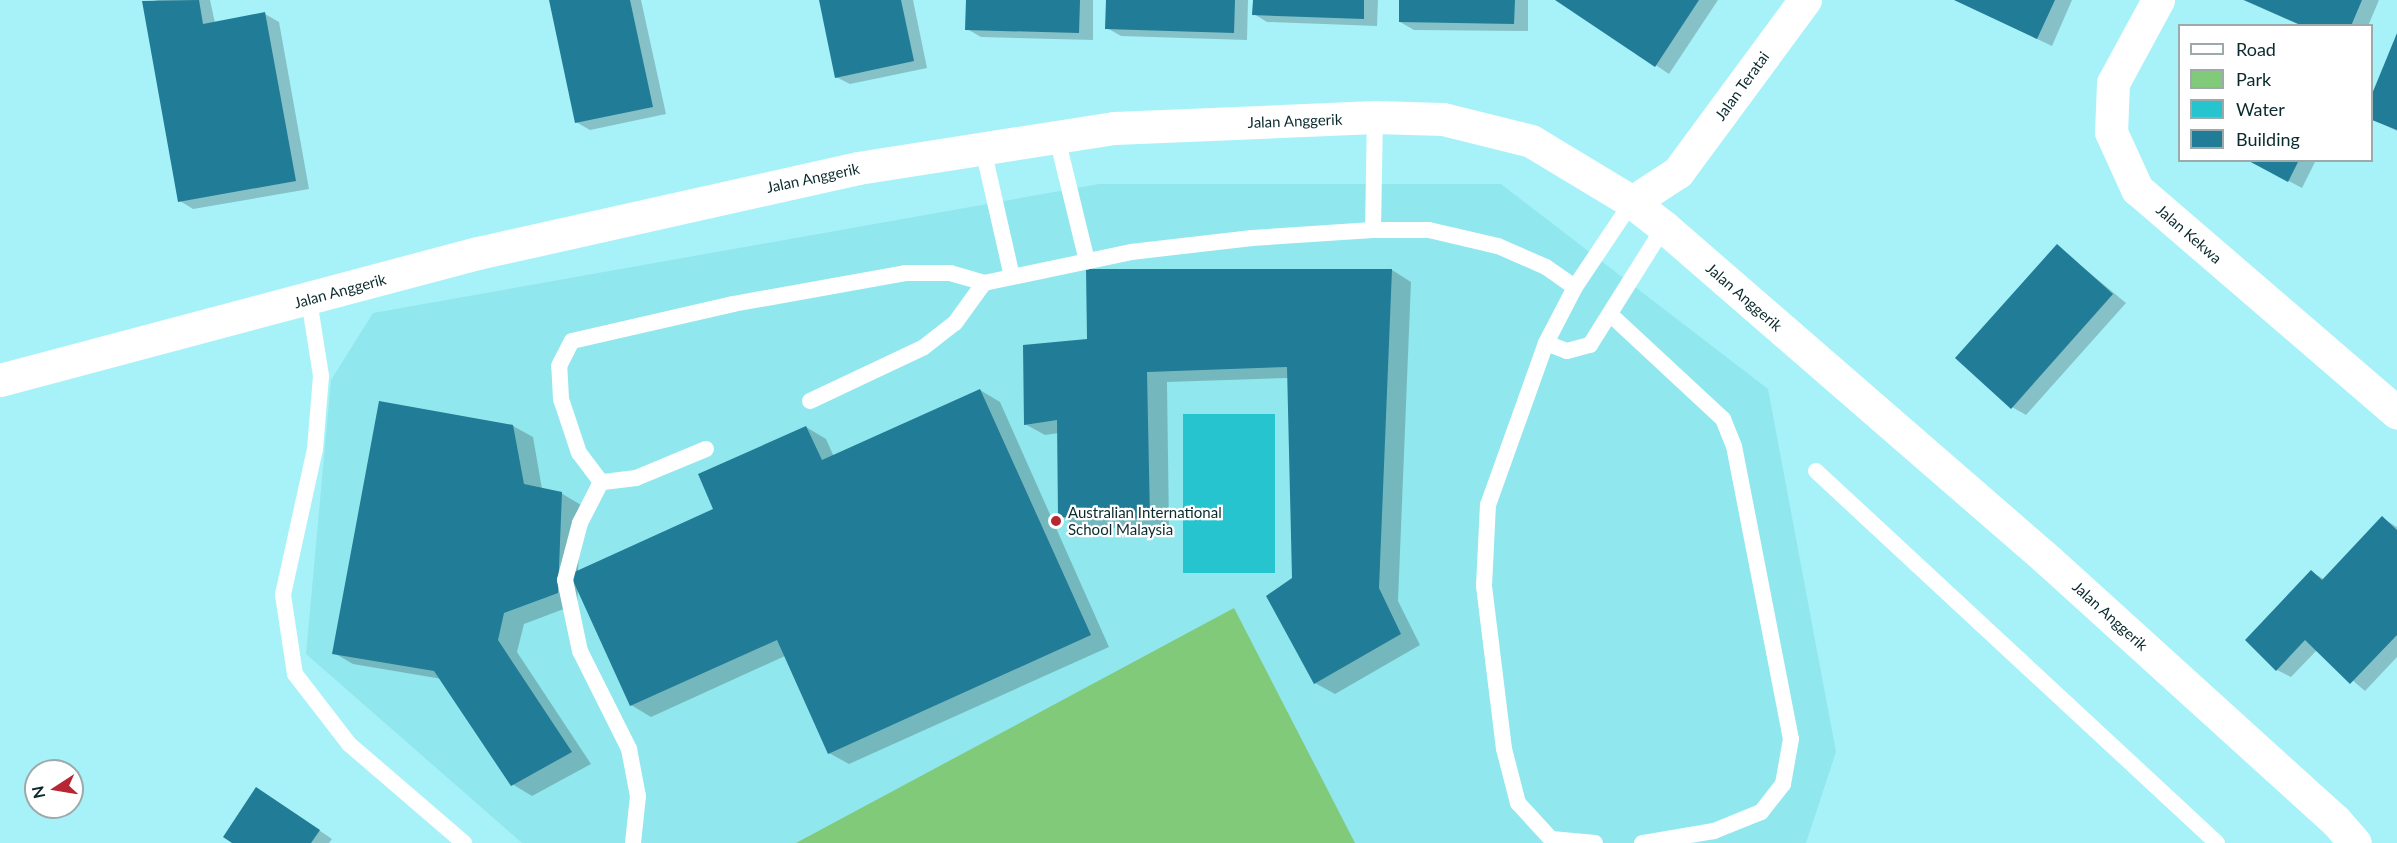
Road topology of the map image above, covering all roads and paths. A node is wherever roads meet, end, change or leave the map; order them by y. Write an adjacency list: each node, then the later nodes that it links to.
1 (1805, 0): 6 (street, Jalan Teratai)
2 (2158, 0): 19 (street, Jalan Kekwa)
3 (1375, 117): 4 (street, Jalan Anggerik); 7 (street, Jalan Anggerik); 9 (lane)
4 (1057, 138): 5 (street, Jalan Anggerik); 10 (lane)
5 (983, 149): 11 (lane); 14 (street, Jalan Anggerik)
6 (1678, 172): 7 (street, Jalan Teratai); 8 (street, Jalan Teratai)
7 (1632, 202): 8 (street, Jalan Anggerik); 13 (lane)
8 (1664, 227): 15 (lane); 28 (street, Jalan Anggerik)
9 (1373, 230): 10 (lane); 13 (lane)
10 (1087, 261): 11 (lane)
11 (1012, 277): 12 (lane)
12 (984, 283): 18 (lane); 22 (lane)
13 (1575, 288): 16 (lane)
14 (309, 300): 17 (street, Jalan Anggerik); 23 (lane)
15 (1611, 315): 16 (lane); 26 (lane)
16 (1546, 343): 25 (lane)
17 (0, 380)
18 (810, 401)
19 (2397, 413)
20 (706, 449): 22 (lane)
21 (1816, 471): 27 (lane)
22 (601, 482): 24 (lane)
23 (464, 843)
24 (633, 843)
25 (1595, 843)
26 (1642, 843)
27 (2217, 843)
28 (2355, 843)

